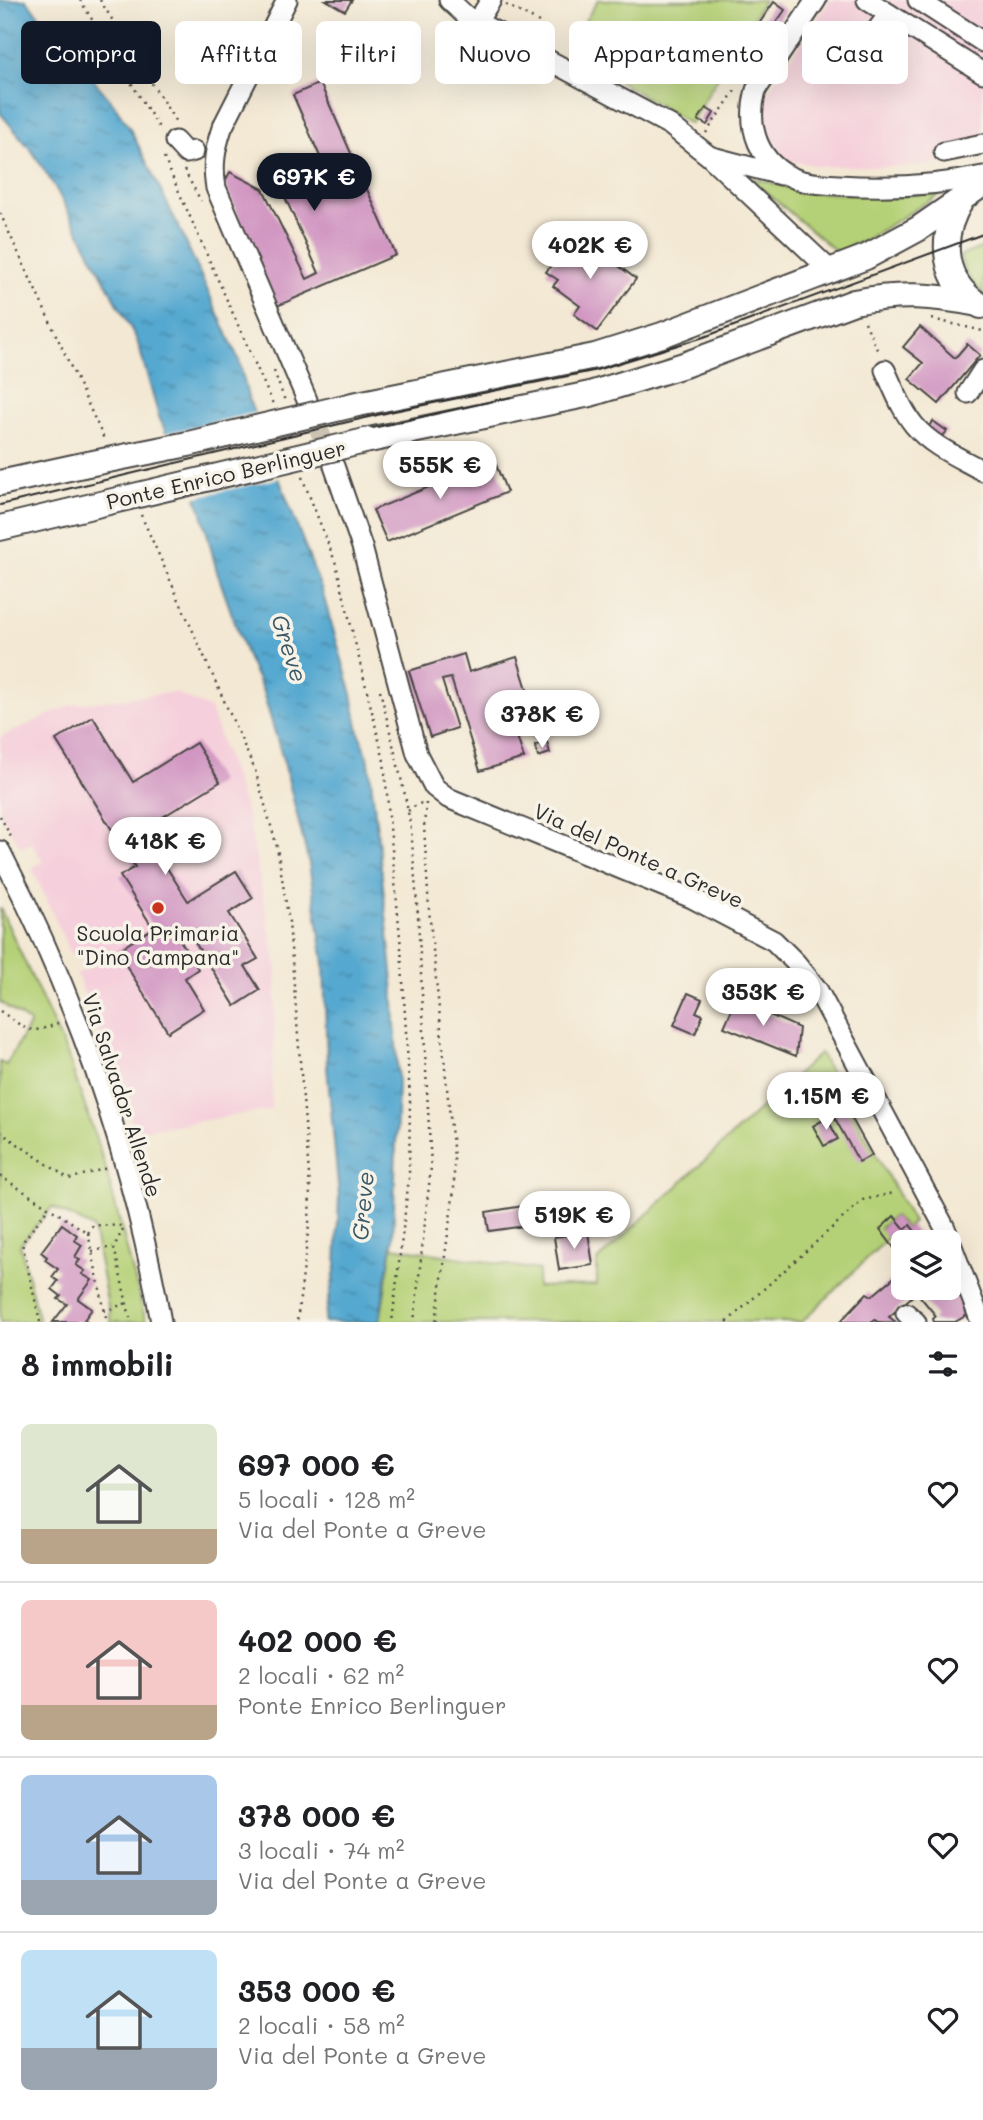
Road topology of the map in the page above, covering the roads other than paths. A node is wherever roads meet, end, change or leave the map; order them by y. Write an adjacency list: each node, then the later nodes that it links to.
1 (287, 0): 29 (street)
2 (449, 0): 8 (street)
3 (491, 0): 9 (street)
4 (816, 0): 22 (street)
5 (867, 0): 7 (street)
6 (920, 2): 12 (street); 13 (street)
7 (888, 14): 10 (street); 11 (street)
8 (475, 21)
9 (478, 21)
10 (883, 21)
11 (901, 21)
12 (908, 25): 15 (street)
13 (983, 42)
14 (555, 63): 20 (street)
15 (983, 73)
16 (167, 143): 18 (street)
17 (983, 144): 19 (street)
18 (194, 151)
19 (944, 152)
20 (709, 156): 22 (street); 24 (street)
21 (983, 176): 22 (street)
22 (796, 179)
23 (973, 190): 24 (main road, Ponte Enrico Berlinguer); 25 (main road)
24 (832, 272): 32 (main road, Ponte Enrico Berlinguer, bridge)
25 (980, 305): 33 (main road, Ponte Enrico Berlinguer, bridge)
26 (885, 370): 31 (street)
27 (983, 370): 28 (street)
28 (968, 393)
29 (307, 400)
30 (334, 466): 36 (street, Via del Ponte a Greve)
31 (983, 471)
32 (0, 483)
33 (0, 528)
34 (0, 851): 35 (street, Via Salvador Allende)
35 (162, 1322)
36 (981, 1322)

